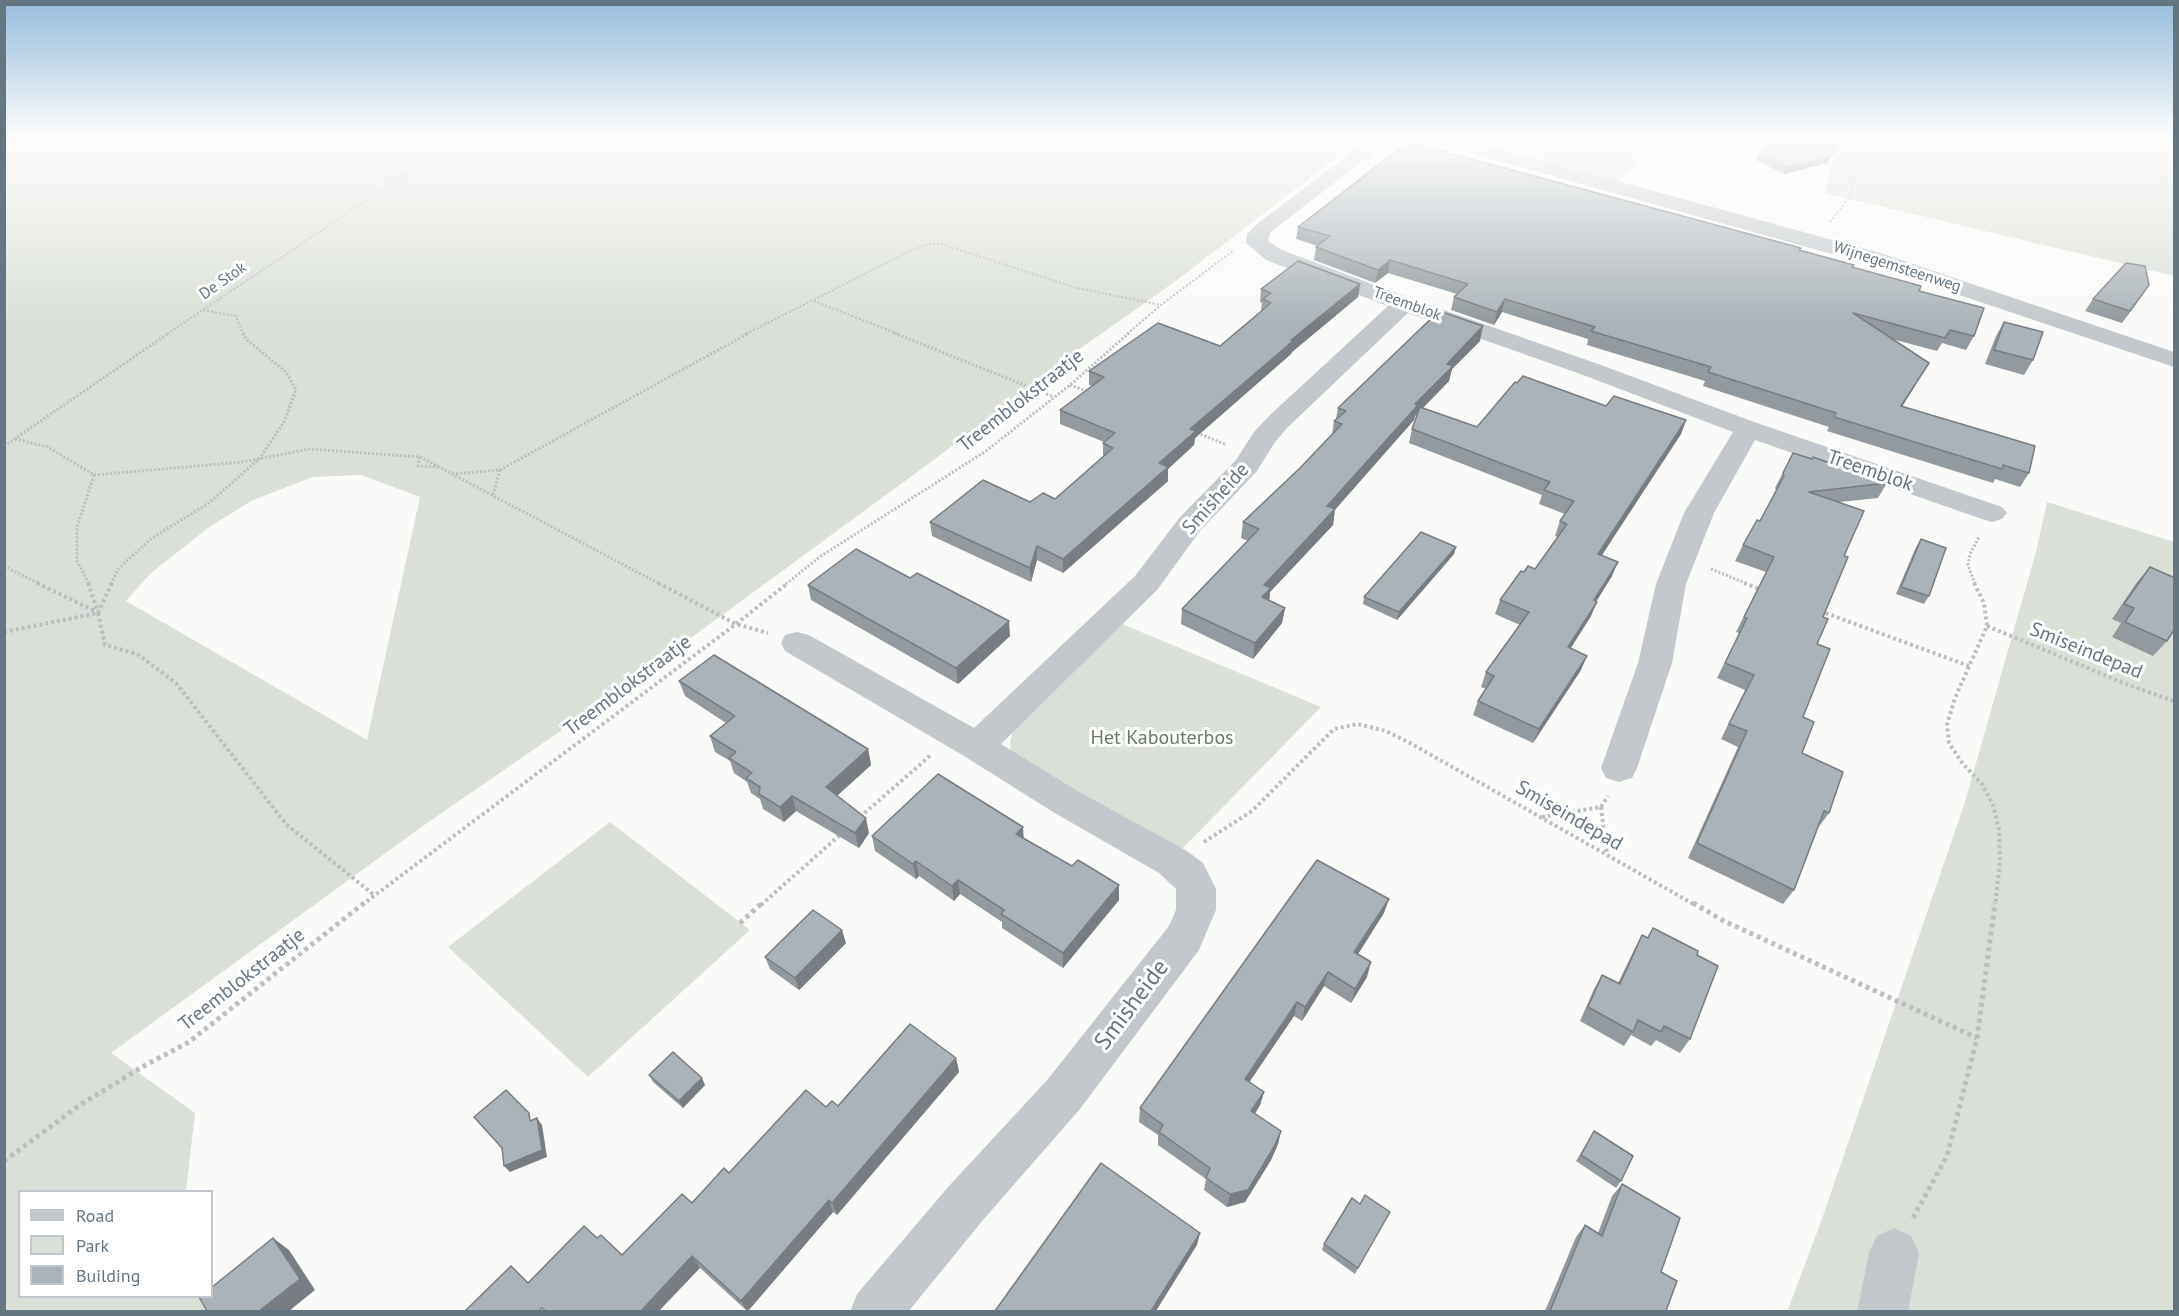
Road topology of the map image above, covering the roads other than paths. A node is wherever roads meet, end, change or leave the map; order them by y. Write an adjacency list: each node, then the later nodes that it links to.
1 (1301, 200): 3 (street, Treemblok)
2 (1665, 200): 4 (street, Wijnegemsteenweg)
3 (1404, 304): 5 (street, Treemblok); 8 (street, Smisheide)
4 (2175, 360)
5 (1749, 429): 6 (street, Treemblok); 9 (street)
6 (1992, 513)
7 (797, 643): 8 (street, Smisheide)
8 (968, 740): 11 (street, Smisheide)
9 (1619, 768)
10 (1894, 1253): 12 (street)
11 (875, 1311)
12 (1882, 1311)

